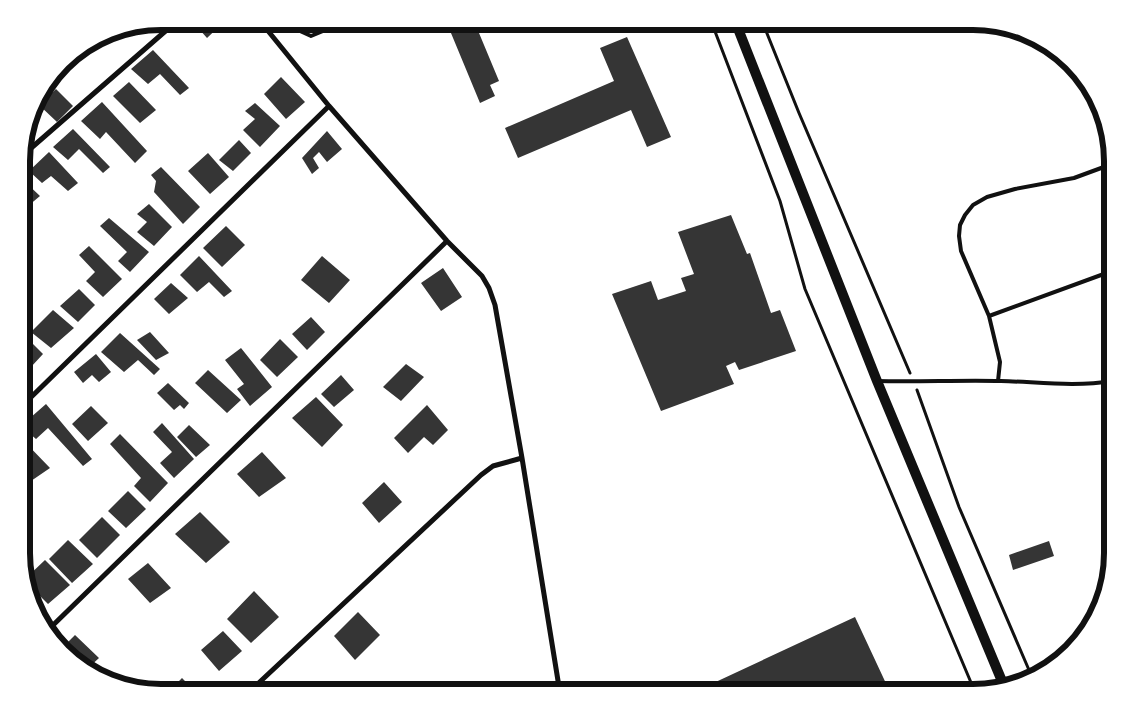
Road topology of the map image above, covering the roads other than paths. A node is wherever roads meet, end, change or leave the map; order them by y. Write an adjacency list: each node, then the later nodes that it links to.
1 (167, 30): 7 (street)
2 (267, 30): 6 (street)
3 (300, 30): 4 (lane)
4 (326, 30)
5 (739, 30): 12 (main road)
6 (329, 106): 9 (street); 15 (street)
7 (31, 148)
8 (1104, 167): 11 (lane)
9 (447, 240): 16 (street); 17 (street)
10 (1104, 274): 11 (lane)
11 (988, 316): 13 (lane)
12 (877, 380): 13 (lane); 18 (main road)
13 (998, 381): 14 (lane)
14 (1104, 382)
15 (30, 398)
16 (522, 458): 19 (street); 20 (street)
17 (52, 626)
18 (1002, 680)
19 (258, 684)
20 (559, 684)

